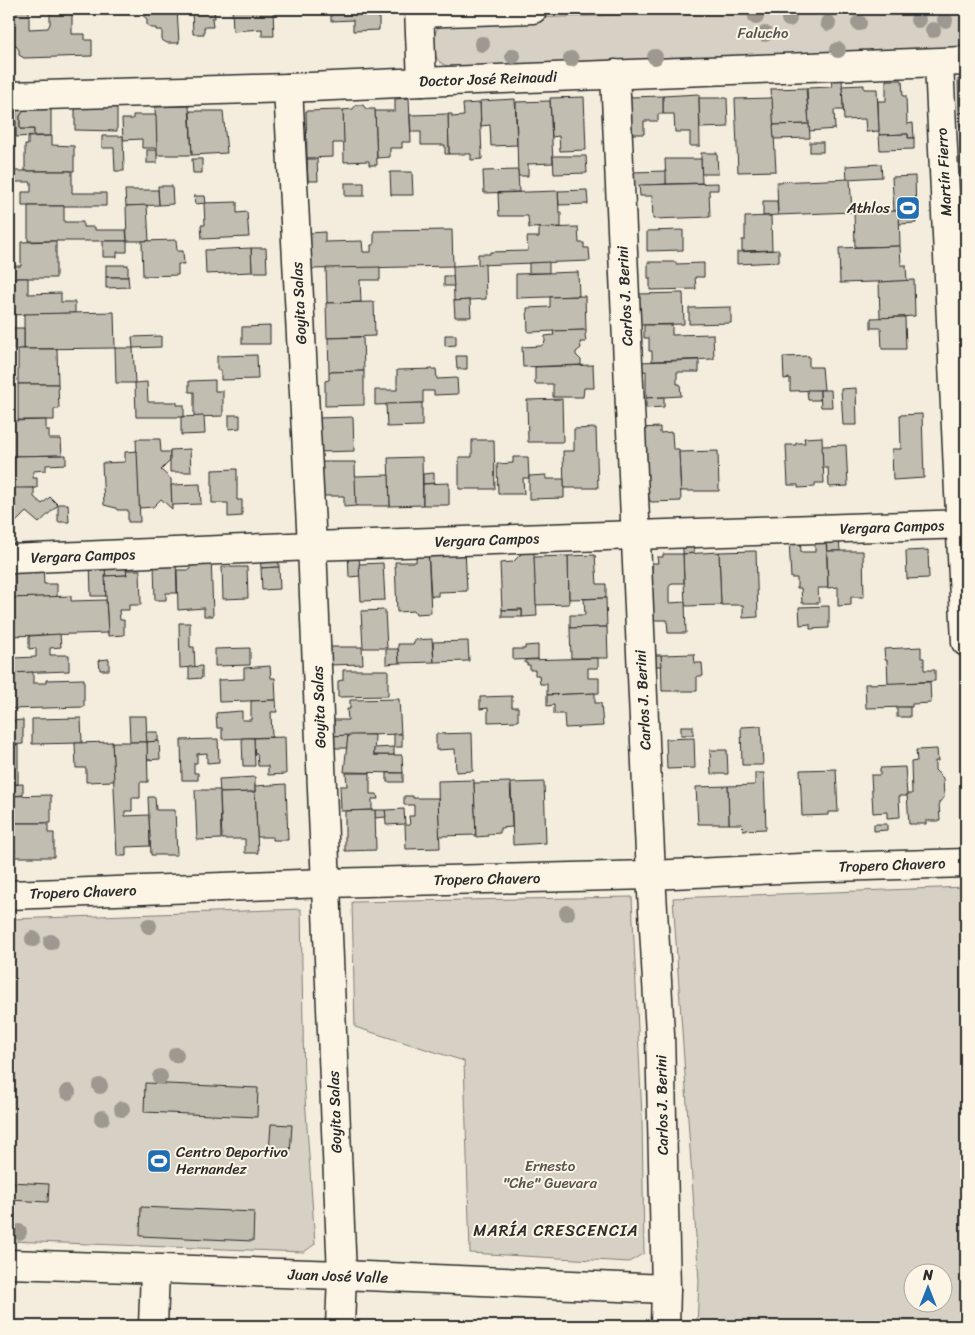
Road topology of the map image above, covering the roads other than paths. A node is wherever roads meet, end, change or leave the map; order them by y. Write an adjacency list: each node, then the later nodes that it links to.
1 (533, 9): 2 (street)
2 (419, 11): 6 (street)
3 (966, 61): 4 (street, Doctor José Reinaudi)
4 (939, 63): 5 (street, Doctor José Reinaudi); 9 (street, Martín Fierro)
5 (615, 74): 6 (street, Doctor José Reinaudi); 10 (street, Carlos J. Berini)
6 (422, 82): 7 (street, Doctor José Reinaudi)
7 (288, 88): 8 (street, Doctor José Reinaudi); 11 (street, Goyita Salas)
8 (9, 96)
9 (964, 524): 10 (street, Vergara Campos); 13 (street, Martín Fierro)
10 (635, 536): 11 (street, Vergara Campos); 15 (street, Carlos J. Berini)
11 (312, 546): 12 (street, Vergara Campos); 16 (street, Goyita Salas)
12 (9, 559)
13 (966, 642)
14 (966, 863): 15 (street, Tropero Chavero)
15 (651, 875): 16 (street, Tropero Chavero); 21 (street, Carlos J. Berini)
16 (326, 883): 17 (street, Tropero Chavero); 20 (street, Goyita Salas)
17 (9, 895)
18 (9, 1264): 19 (street, Juan José Valle)
19 (155, 1270): 20 (street, Juan José Valle); 22 (street)
20 (342, 1275): 21 (street, Juan José Valle); 23 (street, Goyita Salas)
21 (666, 1289): 24 (street, Carlos J. Berini)
22 (153, 1326)
23 (340, 1326)
24 (665, 1326)

